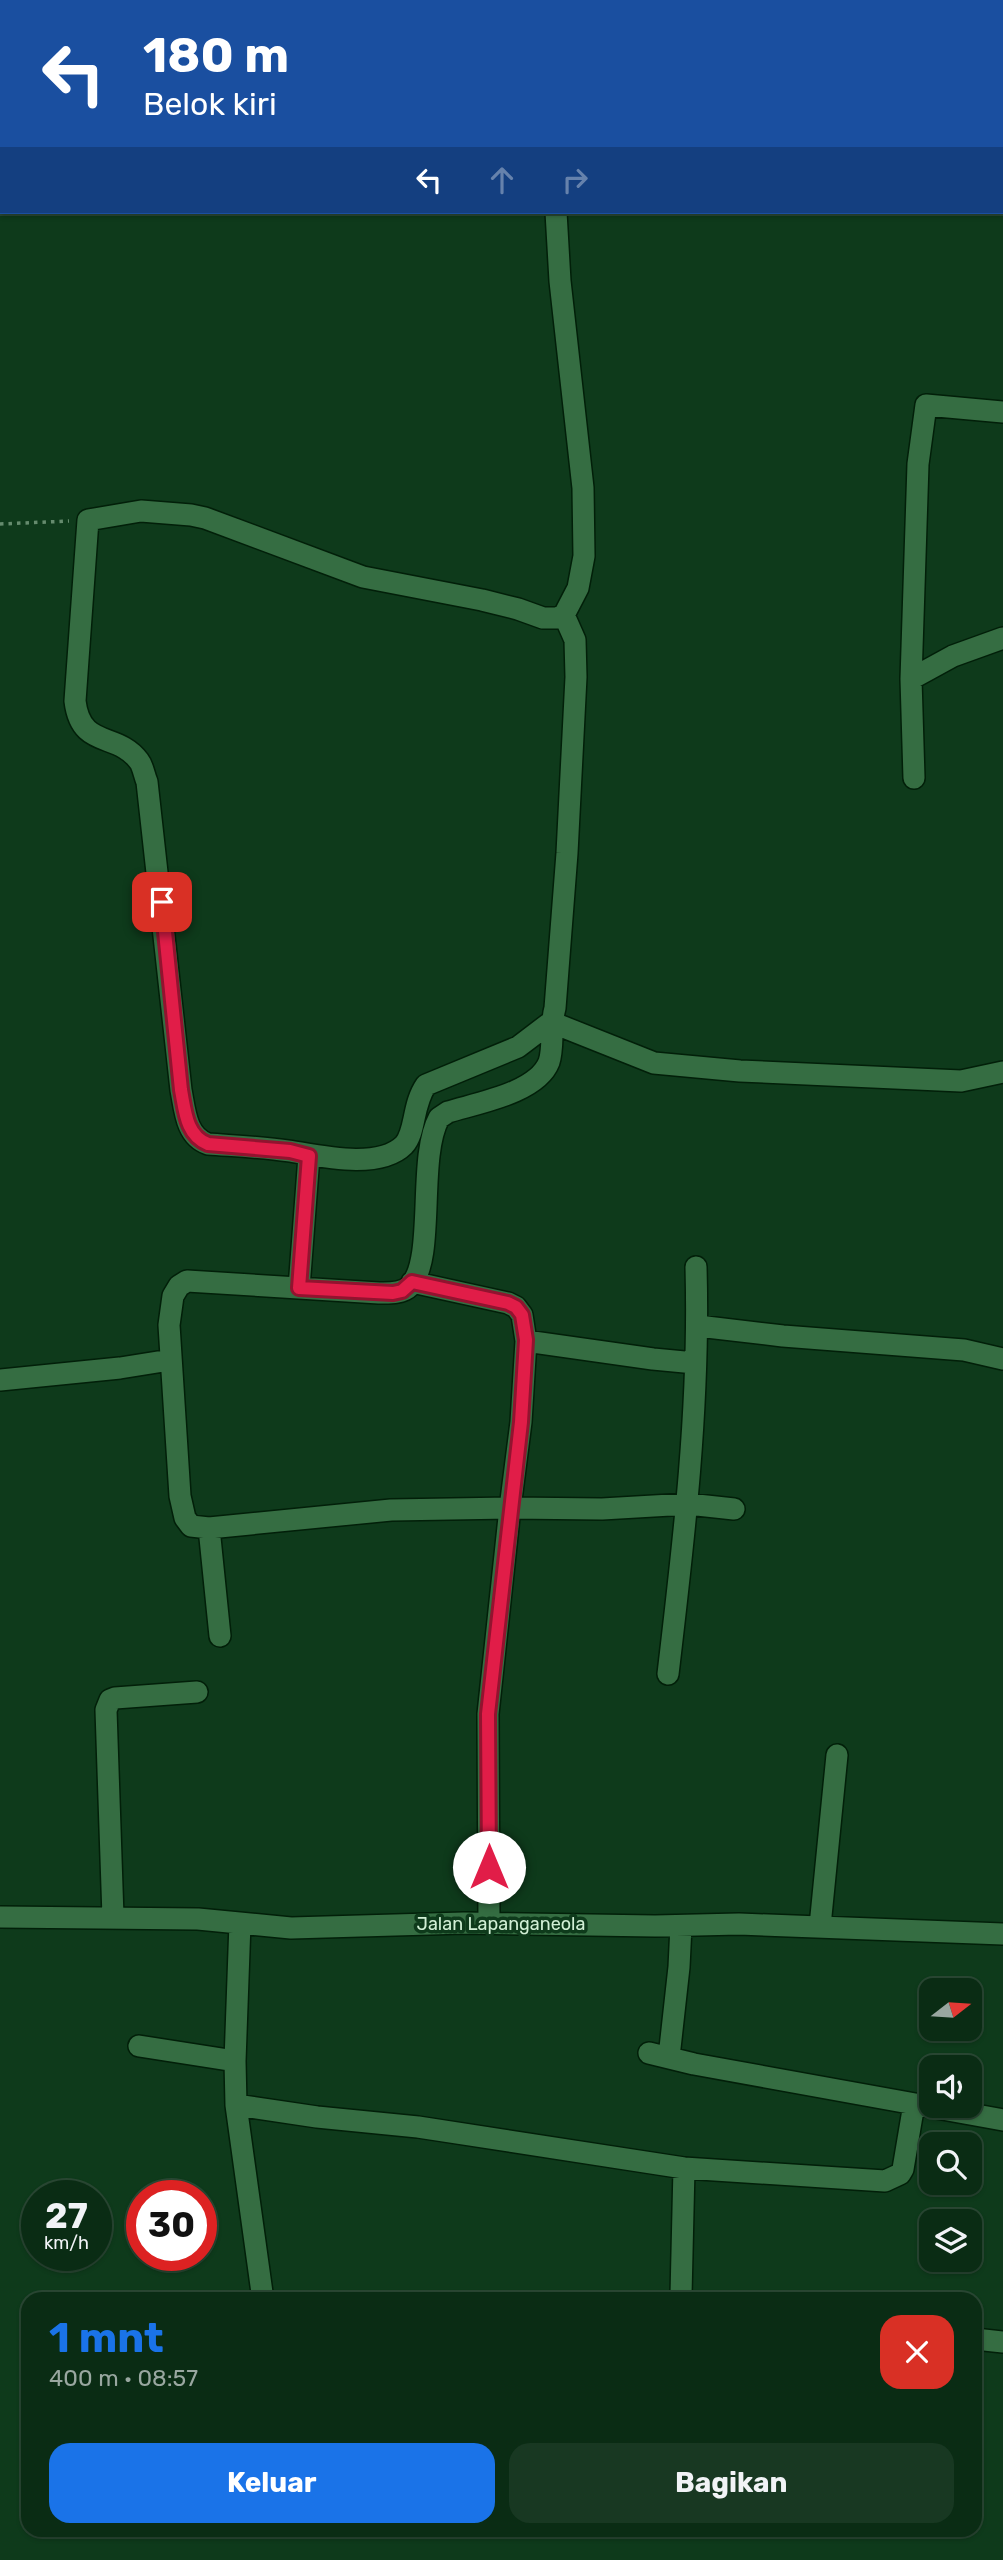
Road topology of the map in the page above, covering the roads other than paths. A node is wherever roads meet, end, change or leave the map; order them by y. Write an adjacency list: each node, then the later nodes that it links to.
1 (556, 214): 3 (street)
2 (1003, 412): 5 (street)
3 (564, 614): 7 (street); 9 (street)
4 (1003, 638): 5 (street)
5 (911, 678): 6 (street)
6 (914, 779)
7 (551, 1022): 8 (street); 9 (street); 11 (street)
8 (1003, 1072)
9 (309, 1156): 12 (street)
10 (696, 1268): 13 (street)
11 (412, 1282): 12 (street); 14 (street)
12 (299, 1288): 16 (street)
13 (698, 1326): 15 (street); 17 (street)
14 (526, 1340): 17 (street); 20 (street)
15 (1003, 1359)
16 (170, 1360): 18 (street); 22 (street)
17 (695, 1363): 19 (street)
18 (0, 1380)
19 (688, 1504): 20 (street); 21 (street); 24 (street)
20 (510, 1507): 22 (street); 30 (street)
21 (734, 1509)
22 (209, 1528): 23 (street)
23 (219, 1636)
24 (668, 1674)
25 (197, 1692): 28 (street)
26 (837, 1755): 32 (street)
27 (0, 1917): 28 (street, Jalan Lapanganeola)
28 (113, 1917): 29 (street, Jalan Lapanganeola)
29 (240, 1923): 30 (street, Jalan Lapanganeola); 35 (street)
30 (489, 1923): 31 (street, Jalan Lapanganeola)
31 (681, 1926): 32 (street, Jalan Lapanganeola); 36 (street)
32 (820, 1926): 33 (street, Jalan Lapanganeola)
33 (1003, 1934)
34 (139, 2046): 35 (street)
35 (235, 2061): 37 (street)
36 (914, 2104): 38 (street); 39 (street)
37 (236, 2105): 39 (street); 40 (street)
38 (1003, 2120)
39 (684, 2168): 41 (street)
40 (262, 2292)
41 (681, 2292)
42 (982, 2340): 43 (street)
43 (1003, 2342)

